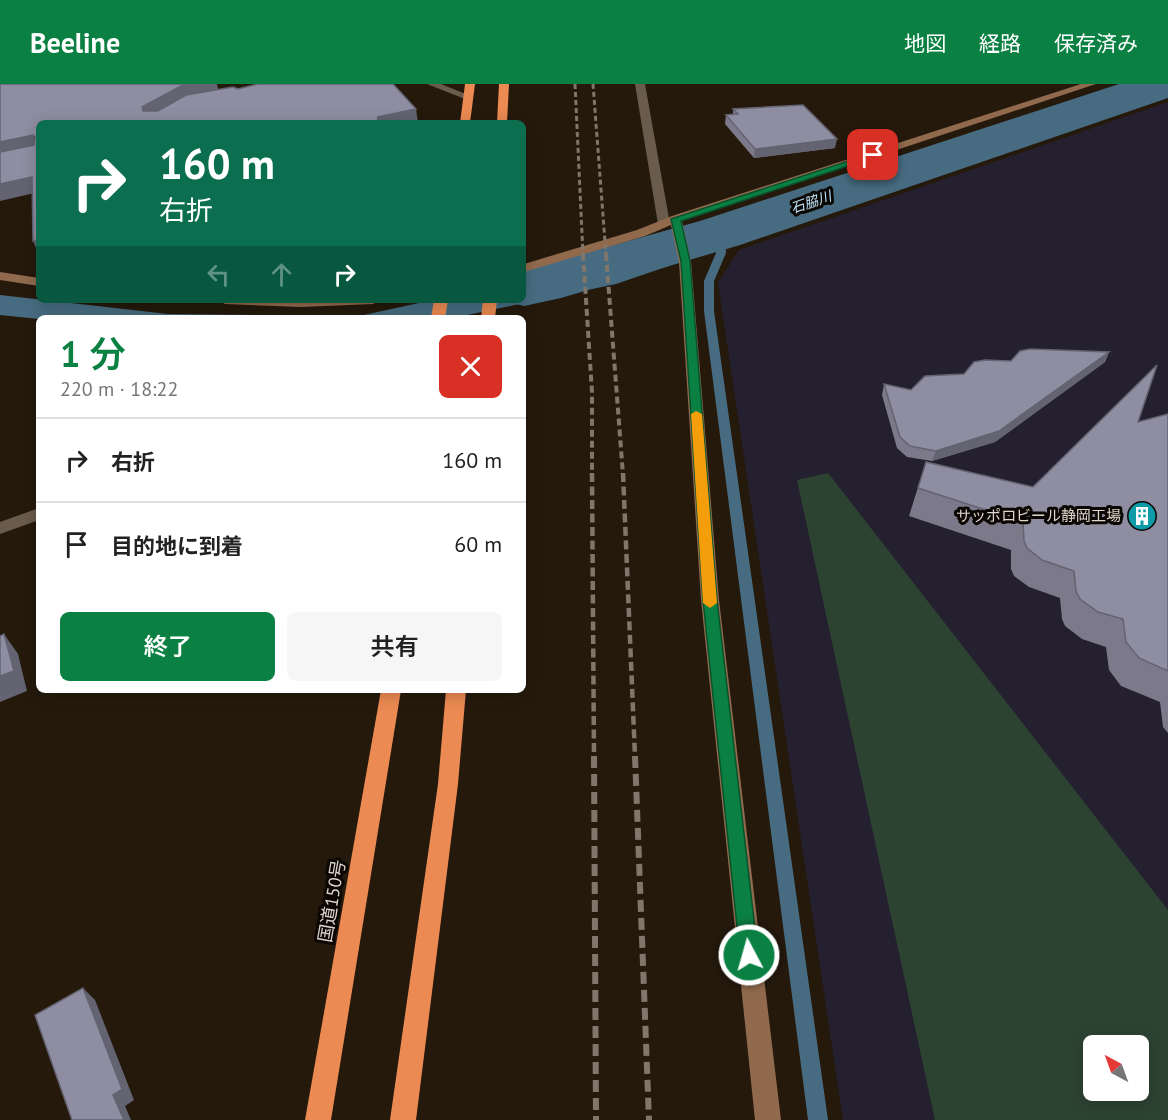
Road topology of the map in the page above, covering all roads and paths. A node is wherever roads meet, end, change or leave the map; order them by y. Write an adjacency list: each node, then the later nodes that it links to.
1 (432, 84): 6 (street)
2 (470, 84): 6 (highway)
3 (504, 84): 8 (highway)
4 (640, 84): 9 (street)
5 (1091, 84): 9 (street)
6 (468, 97): 7 (highway)
7 (465, 120)
8 (502, 120)
9 (670, 222): 10 (street); 19 (street)
10 (526, 267)
11 (0, 276): 12 (street)
12 (36, 282)
13 (36, 515): 14 (street)
14 (0, 528)
15 (390, 693): 17 (highway, 国道150号)
16 (456, 693): 18 (highway)
17 (318, 1120)
18 (403, 1120)
19 (768, 1120)

